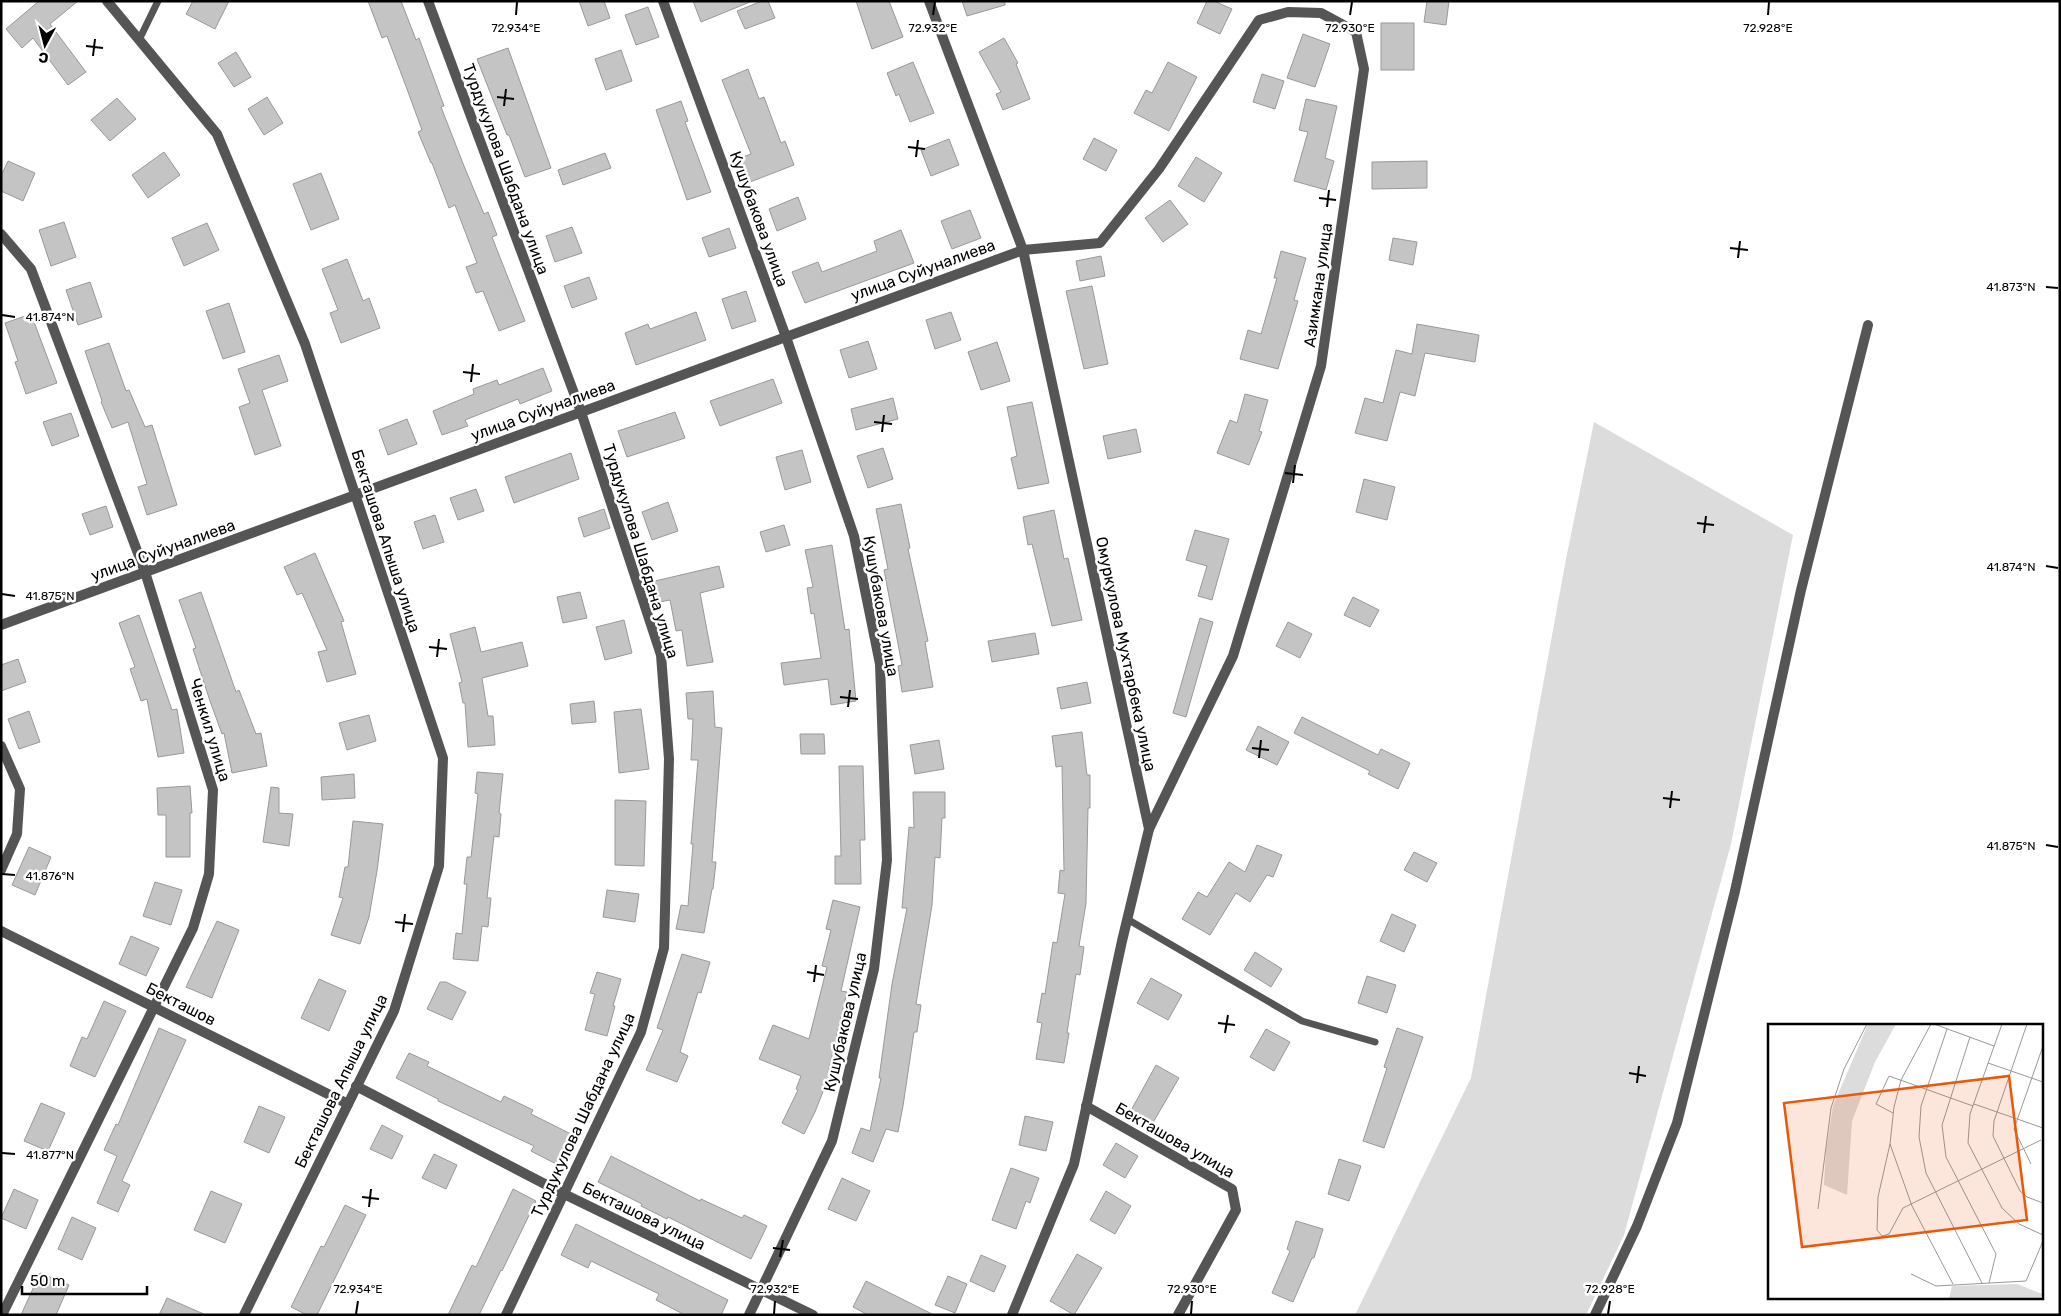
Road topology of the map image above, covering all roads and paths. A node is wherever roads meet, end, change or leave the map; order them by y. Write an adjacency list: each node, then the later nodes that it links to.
1 (107, 1): 6 (street, Бекташова Апыша улица)
2 (158, 1): 6 (lane)
3 (428, 1): 12 (street, Турдукулова Шабдана улица)
4 (663, 1): 11 (street, Кушубакова улица)
5 (929, 1): 9 (street, Омуркулова Мухтарбека улица)
6 (139, 40): 13 (street, Бекташова Апыша улица)
7 (1, 234): 14 (street, Ченкил улица)
8 (1100, 243): 9 (street, улица Суйуналиева); 17 (street, Азимкана улица)
9 (1023, 250): 11 (street, улица Суйуналиева); 17 (street, Омуркулова Мухтарбека улица)
10 (1868, 324): 35 (street)
11 (786, 337): 12 (street, улица Суйуналиева); 27 (street, Кушубакова улица)
12 (581, 412): 13 (street, улица Суйуналиева); 26 (street, Турдукулова Шабдана улица)
13 (355, 495): 14 (street, улица Суйуналиева); 23 (street, Бекташова Апыша улица)
14 (145, 572): 15 (street, улица Суйуналиева); 21 (street, Ченкил улица)
15 (1, 625)
16 (1, 746): 18 (street)
17 (1148, 829): 19 (street, Омуркулова Мухтарбека улица)
18 (1, 870)
19 (1127, 918): 22 (lane); 25 (street, Омуркулова Мухтарбека улица)
20 (1, 931): 21 (street, Бекташов)
21 (153, 1007): 24 (street, Бекташов); 28 (street, Ченкил улица)
22 (1375, 1042)
23 (356, 1086): 24 (street, Бекташова Апыша улица); 26 (street, Бекташова улица)
24 (348, 1104): 29 (street, Бекташова Апыша улица)
25 (1086, 1106): 33 (street, Омуркулова Мухтарбека улица); 34 (street, Бекташова улица)
26 (564, 1194): 27 (street, Бекташова улица); 30 (street, Турдукулова Шабдана улица)
27 (761, 1288): 31 (street, Кушубакова улица); 32 (street, Бекташова улица)
28 (2, 1315)
29 (244, 1315)
30 (506, 1315)
31 (748, 1315)
32 (813, 1315)
33 (1012, 1315)
34 (1178, 1315)
35 (1595, 1315)

